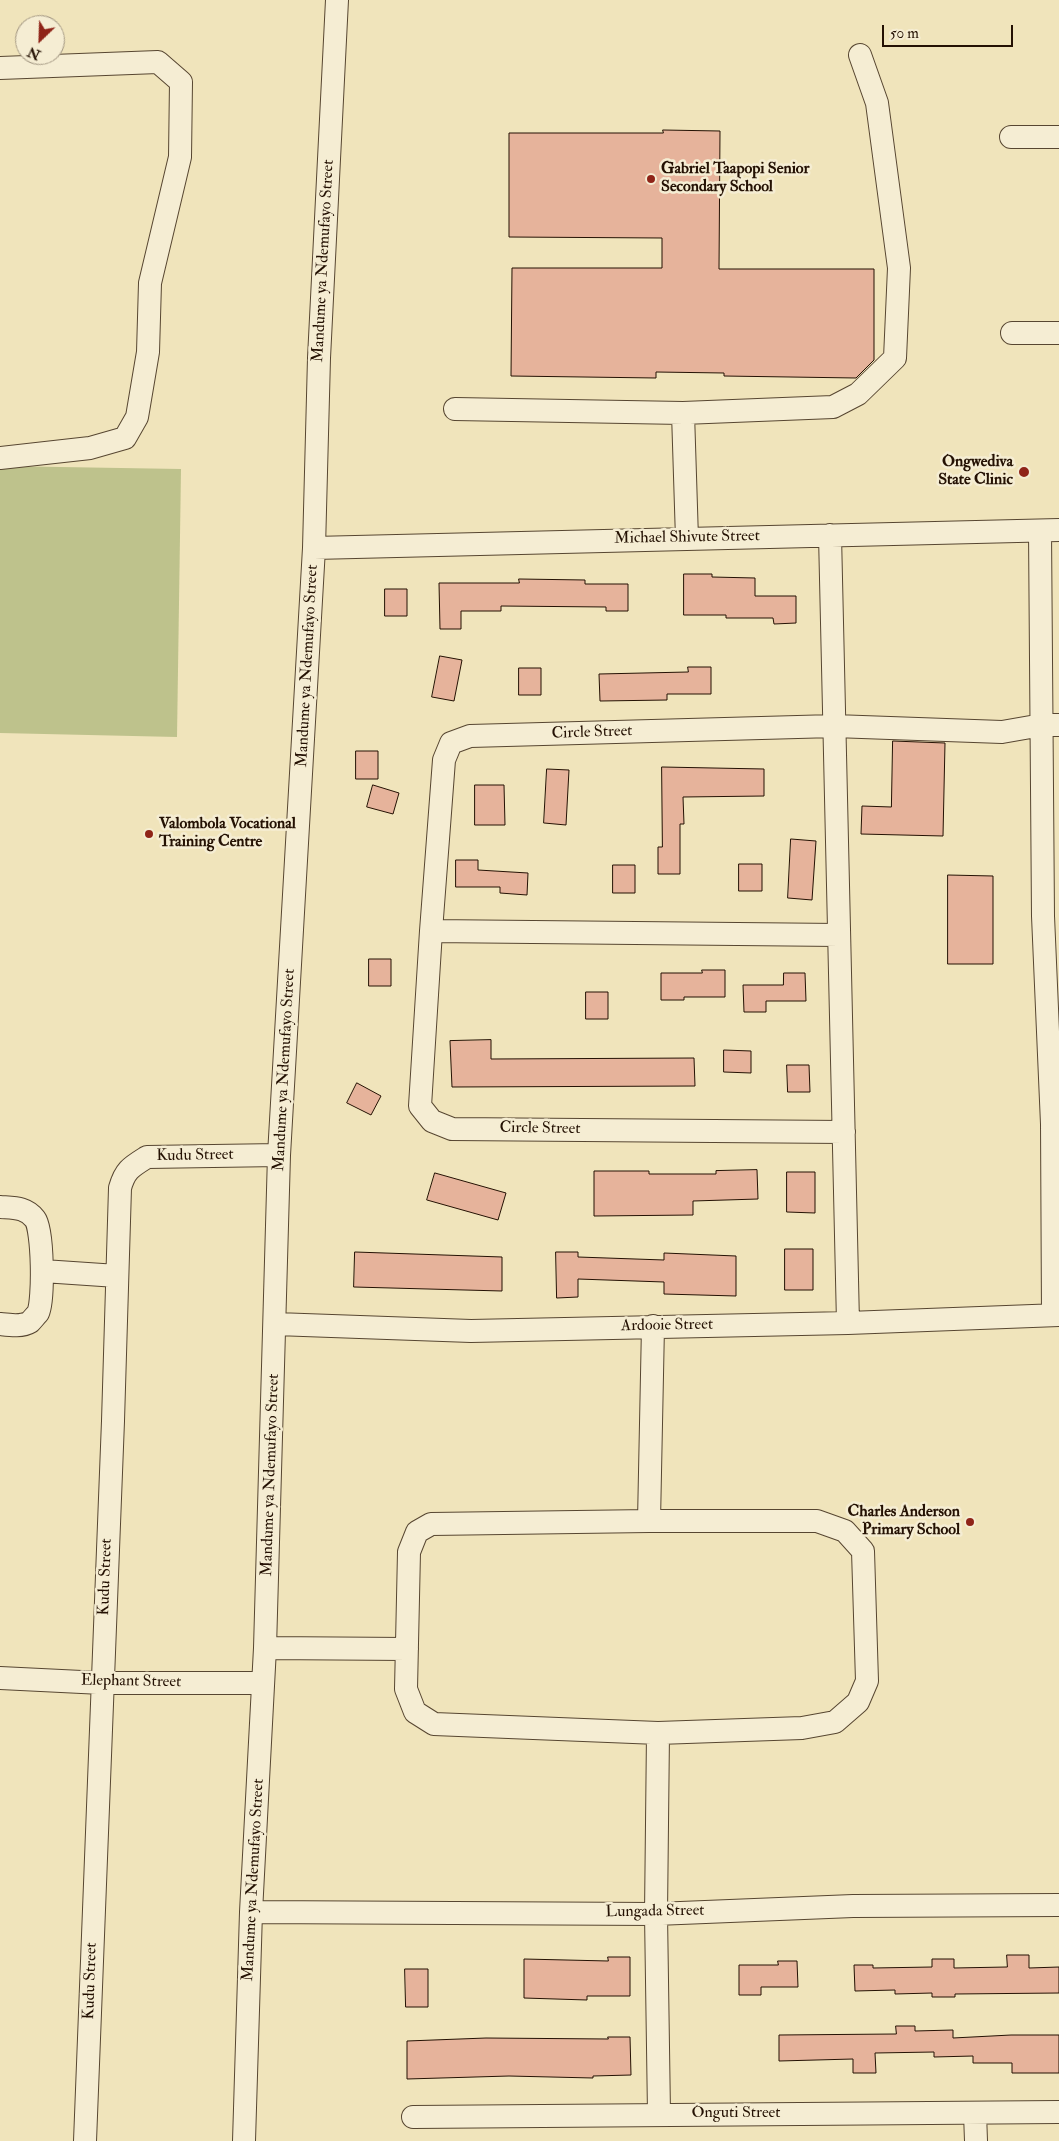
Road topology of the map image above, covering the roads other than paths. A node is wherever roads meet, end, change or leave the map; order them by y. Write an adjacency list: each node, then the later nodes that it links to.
1 (337, 0): 14 (street, Mandume ya Ndemufayo Street)
2 (860, 55): 9 (street)
3 (0, 68): 10 (street)
4 (1010, 137): 5 (street)
5 (1059, 137)
6 (1059, 332): 7 (street)
7 (1012, 333)
8 (455, 409): 9 (street)
9 (683, 413): 13 (street)
10 (0, 458)
11 (1049, 530): 12 (street, Michael Shivute Street); 15 (street)
12 (830, 535): 13 (street, Michael Shivute Street); 16 (street)
13 (687, 538): 14 (street, Michael Shivute Street)
14 (314, 548): 22 (street, Mandume ya Ndemufayo Street)
15 (1051, 725): 16 (street, Circle Street); 17 (street)
16 (834, 726): 18 (street, Circle Street); 19 (street)
17 (1051, 916): 20 (street)
18 (430, 931): 19 (street); 21 (street, Circle Street)
19 (839, 935): 21 (street)
20 (1056, 1124): 26 (street)
21 (844, 1132): 27 (street)
22 (279, 1155): 25 (street, Kudu Street); 29 (street, Mandume ya Ndemufayo Street)
23 (0, 1207): 24 (street)
24 (43, 1271): 25 (street); 28 (street)
25 (117, 1276): 36 (street, Kudu Street)
26 (1056, 1315): 27 (street, Ardooie Street)
27 (848, 1323): 30 (street, Ardooie Street)
28 (0, 1324)
29 (276, 1324): 30 (street, Ardooie Street); 32 (street, Mandume ya Ndemufayo Street)
30 (653, 1326): 31 (street)
31 (649, 1521): 33 (street); 37 (street)
32 (265, 1648): 33 (street); 35 (street, Mandume ya Ndemufayo Street)
33 (407, 1649): 37 (street)
34 (0, 1678): 36 (street, Elephant Street)
35 (263, 1682): 36 (street, Elephant Street); 39 (street, Mandume ya Ndemufayo Street)
36 (102, 1683): 45 (street, Kudu Street)
37 (658, 1733): 40 (street)
38 (1059, 1905): 40 (street, Lungada Street)
39 (252, 1912): 40 (street, Lungada Street); 46 (street, Mandume ya Ndemufayo Street)
40 (656, 1914): 43 (street)
41 (1059, 2112): 42 (street, Onguti Street)
42 (976, 2113): 43 (street, Onguti Street); 47 (street)
43 (659, 2114): 44 (street, Onguti Street)
44 (413, 2116)
45 (85, 2141)
46 (244, 2141)
47 (976, 2141)

